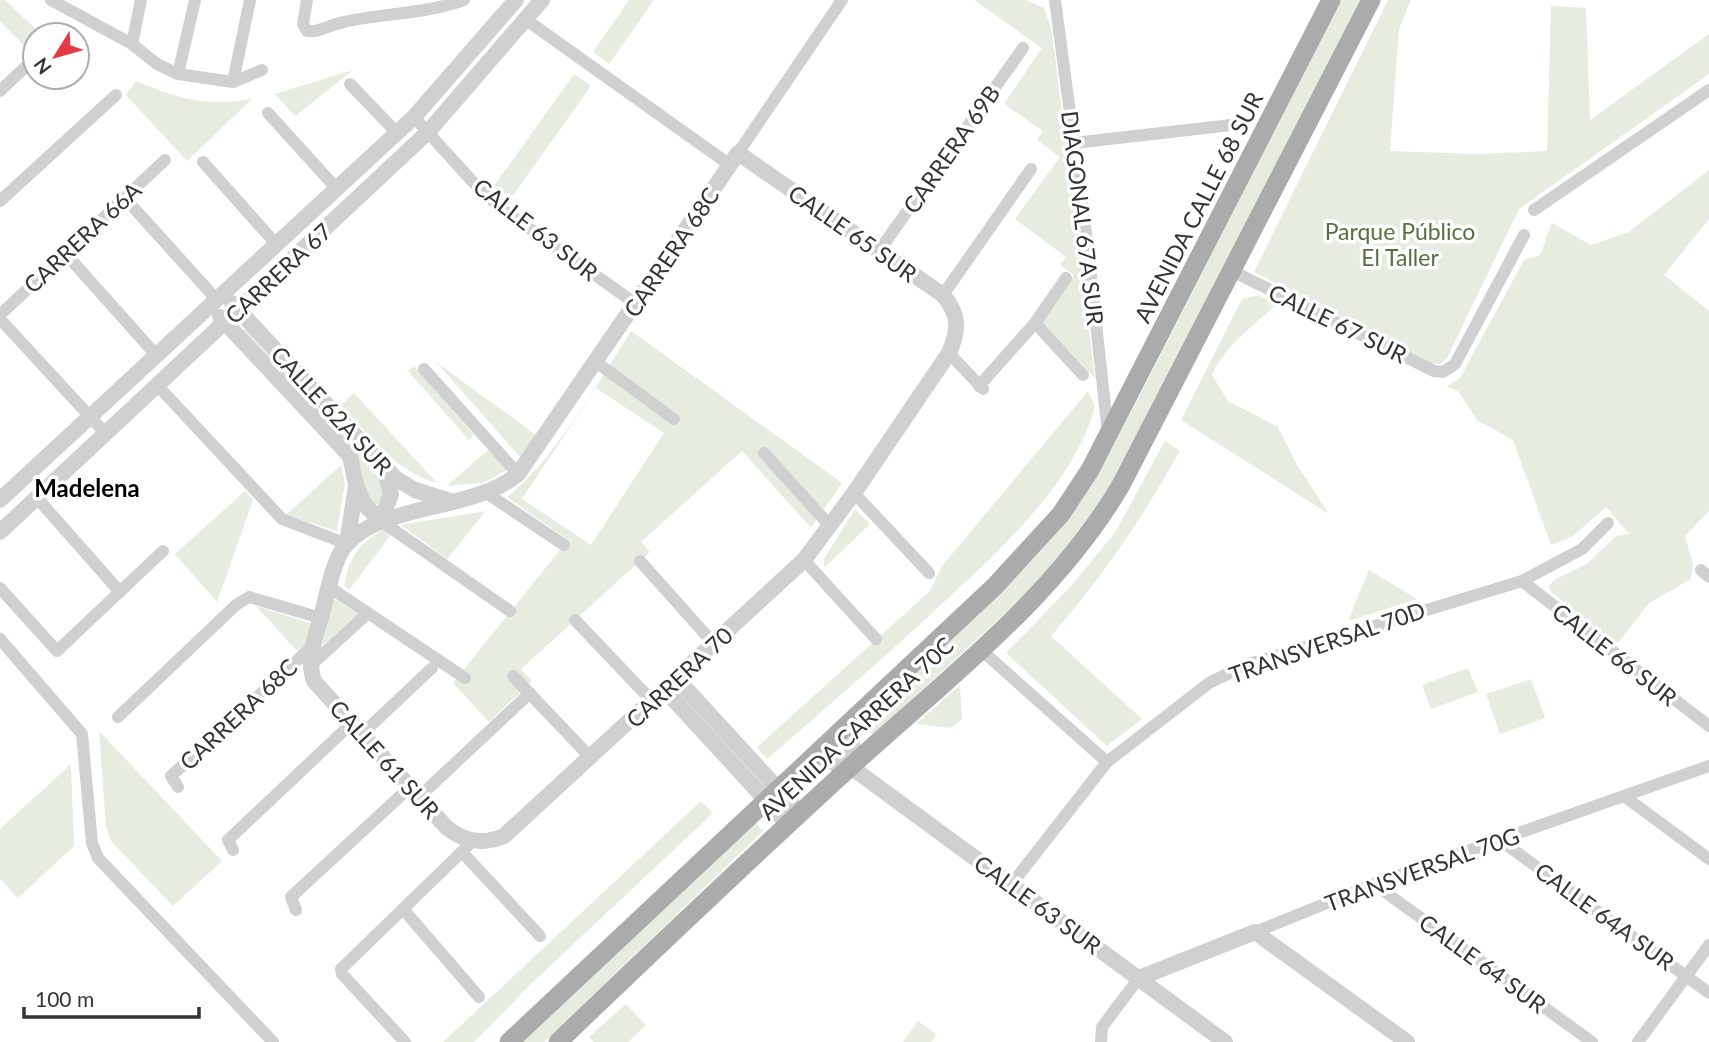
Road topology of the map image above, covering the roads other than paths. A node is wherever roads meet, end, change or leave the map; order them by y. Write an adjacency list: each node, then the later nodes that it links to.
1 (51, 0): 14 (street)
2 (141, 0): 14 (street)
3 (195, 0): 18 (street)
4 (250, 0): 19 (street)
5 (307, 0): 6 (street)
6 (464, 0)
7 (516, 0): 25 (street, CARRERA 67)
8 (542, 0): 13 (street, CARRERA 67)
9 (842, 0): 30 (street, CARRERA 68C)
10 (1055, 0): 29 (street, DIAGONAL 67A SUR)
11 (1331, 0): 61 (main road, AVENIDA CALLE 68 SUR)
12 (1371, 0): 42 (main road)
13 (525, 19): 27 (street, CARRERA 67); 30 (street, CALLE 65 SUR)
14 (132, 44): 18 (street)
15 (1023, 48): 40 (street, CARRERA 69B)
16 (262, 70): 19 (street)
17 (21, 71): 22 (street)
18 (178, 74): 19 (street)
19 (233, 82)
20 (350, 84): 28 (street)
21 (1709, 90): 37 (street)
22 (0, 91)
23 (116, 95): 35 (street)
24 (268, 113): 34 (street)
25 (414, 117): 27 (street, CALLE 63 SUR); 28 (street, CARRERA 67)
26 (1240, 124): 29 (street)
27 (428, 132): 46 (street, CALLE 63 SUR); 47 (street, CARRERA 67)
28 (397, 133): 34 (street, CARRERA 67)
29 (1074, 143): 61 (street, DIAGONAL 67A SUR)
30 (734, 159): 40 (street, CALLE 65 SUR); 46 (street, CARRERA 68C)
31 (165, 160): 41 (street, CARRERA 66A)
32 (203, 162): 39 (street)
33 (1031, 169): 44 (street)
34 (337, 189): 39 (street, CARRERA 67)
35 (0, 201)
36 (132, 206): 45 (street, CALLE 62A SUR)
37 (1534, 210)
38 (1524, 235): 42 (street, CALLE 67 SUR)
39 (277, 245): 45 (street, CARRERA 67)
40 (879, 251): 44 (street, CALLE 65 SUR)
41 (65, 254): 48 (street, CARRERA 66A); 53 (street)
42 (1233, 271): 93 (main road, AVENIDA CARRERA 70C)
43 (1066, 278): 51 (street)
44 (943, 295): 49 (street, CALLE 65 SUR)
45 (217, 300): 47 (street, CALLE 62A SUR); 50 (street, CALLE 62A SUR); 53 (street, CARRERA 67)
46 (636, 304): 54 (street, CARRERA 68C)
47 (239, 310): 50 (street, CARRERA 67); 63 (street, CALLE 62A SUR)
48 (0, 317): 58 (street)
49 (958, 321): 52 (street, CARRERA 70)
50 (225, 323): 57 (street, CARRERA 67); 65 (street, CALLE 62A SUR)
51 (1035, 323): 52 (street); 56 (street)
52 (949, 353): 67 (street, CARRERA 70)
53 (157, 356): 58 (street, CARRERA 67)
54 (596, 362): 59 (street); 64 (street, CARRERA 68C)
55 (424, 369): 64 (street)
56 (1083, 375)
57 (158, 386): 60 (street, CARRERA 67); 75 (street)
58 (90, 417): 60 (street); 69 (street, CARRERA 67)
59 (674, 419)
60 (106, 434): 68 (street, CARRERA 67)
61 (1108, 437): 101 (main road, AVENIDA CARRERA 70C)
62 (764, 453): 73 (street)
63 (384, 467): 70 (street, CALLE 62A SUR); 71 (street)
64 (518, 474): 66 (street, CARRERA 68C)
65 (356, 485): 71 (street); 75 (street, CALLE 62A SUR)
66 (488, 494): 70 (street, CARRERA 68C); 76 (street)
67 (854, 494): 73 (street, CARRERA 70); 80 (street)
68 (37, 498): 74 (street, CARRERA 67); 84 (street)
69 (0, 500)
70 (456, 502): 71 (street, CARRERA 68C)
71 (381, 521): 75 (street, CARRERA 68C); 85 (street)
72 (1608, 523): 81 (street, TRANSVERSAL 70D)
73 (830, 526): 79 (street, CARRERA 70)
74 (0, 532)
75 (347, 544): 82 (street, CALLE 62A SUR)
76 (564, 545)
77 (163, 551): 84 (street)
78 (640, 561): 91 (street)
79 (804, 561): 90 (street); 91 (street, CARRERA 70)
80 (929, 573)
81 (1522, 581): 102 (street, CALLE 66 SUR); 106 (street, TRANSVERSAL 70D)
82 (329, 587): 86 (street); 87 (street, CALLE 62A SUR)
83 (0, 588): 84 (street)
84 (120, 592)
85 (510, 611)
86 (368, 613): 94 (street, CARRERA 68C); 97 (street)
87 (321, 618): 92 (street, CALLE 62A SUR); 100 (street)
88 (575, 620): 98 (street)
89 (0, 639): 130 (street)
90 (876, 639)
91 (714, 644): 98 (street, CARRERA 70)
92 (314, 645): 94 (street, CALLE 62A SUR); 109 (street, CARRERA 68C)
93 (979, 649): 106 (street); 108 (main road, AVENIDA CARRERA 70C)
94 (310, 666): 103 (street, CALLE 61 SUR)
95 (432, 667): 103 (street)
96 (513, 676): 99 (street)
97 (466, 678)
98 (664, 690): 104 (street, CARRERA 70); 111 (street)
99 (530, 693): 104 (street); 110 (street)
100 (118, 718)
101 (853, 719): 105 (main road, AVENIDA CARRERA 70C); 108 (street)
102 (1709, 726)
103 (357, 728): 110 (street, CALLE 61 SUR); 116 (street)
104 (592, 758): 115 (street, CARRERA 70)
105 (807, 761): 108 (street, CALLE 63 SUR); 111 (main road, AVENIDA CARRERA 70C)
106 (1107, 762): 119 (street, TRANSVERSAL 70D)
107 (1709, 766): 112 (street, TRANSVERSAL 70G)
108 (851, 767): 113 (main road, AVENIDA CARRERA 70C); 119 (street, CALLE 63 SUR)
109 (178, 787)
110 (414, 792): 115 (street, CALLE 61 SUR); 121 (street)
111 (771, 794): 113 (street); 132 (main road, AVENIDA CARRERA 70C)
112 (1624, 796): 114 (street, TRANSVERSAL 70G); 117 (street)
113 (794, 818): 133 (main road, AVENIDA CARRERA 70C)
114 (1500, 840): 118 (street, TRANSVERSAL 70G); 125 (street, CALLE 64A SUR)
115 (467, 846): 120 (street); 123 (street, CALLE 61 SUR)
116 (233, 850)
117 (1709, 859)
118 (1374, 884): 122 (street, TRANSVERSAL 70G); 136 (street, CALLE 64 SUR)
119 (1012, 885): 126 (street, CALLE 63 SUR)
120 (403, 909): 128 (street); 131 (street)
121 (296, 910)
122 (1255, 932): 126 (street, TRANSVERSAL 70G); 135 (street)
123 (540, 936)
124 (1709, 945): 125 (street)
125 (1686, 976): 127 (street, CALLE 64A SUR); 137 (street)
126 (1139, 978): 129 (street); 134 (street, CALLE 63 SUR)
127 (1709, 993)
128 (480, 997)
129 (1100, 1040)
130 (273, 1042)
131 (405, 1042)
132 (509, 1042)
133 (558, 1042)
134 (1225, 1042)
135 (1407, 1042)
136 (1591, 1042)
137 (1638, 1042)

